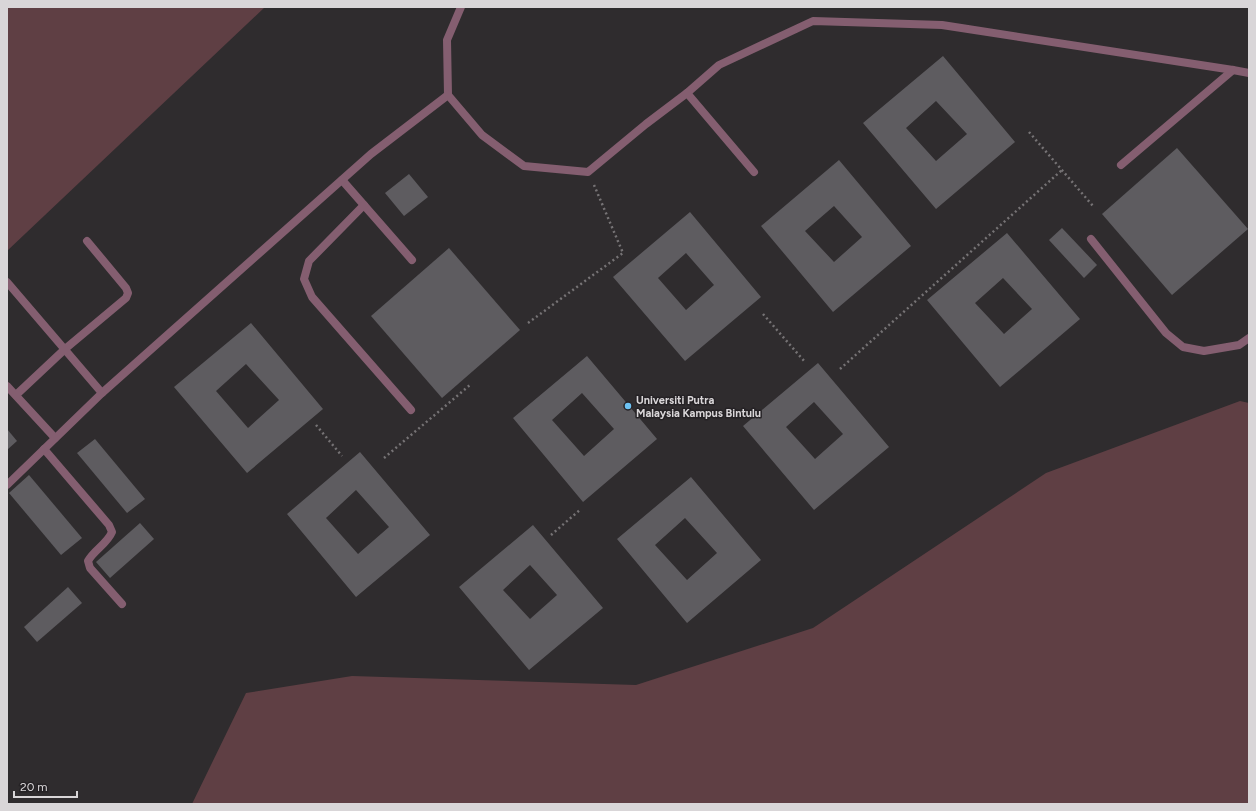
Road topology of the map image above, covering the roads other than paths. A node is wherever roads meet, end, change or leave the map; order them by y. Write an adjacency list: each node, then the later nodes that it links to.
1 (460, 7): 5 (street)
2 (1233, 70): 3 (street); 4 (street); 6 (street)
3 (1249, 75)
4 (687, 93): 5 (street); 7 (street)
5 (448, 95): 8 (street)
6 (1121, 164)
7 (754, 172)
8 (342, 180): 9 (street); 17 (street)
9 (364, 205): 12 (street); 19 (street)
10 (1091, 239): 14 (street)
11 (87, 241): 15 (street)
12 (412, 260)
13 (7, 282): 15 (street)
14 (1249, 338)
15 (65, 350): 17 (street); 18 (street)
16 (7, 386): 18 (street)
17 (102, 393): 20 (street)
18 (16, 395): 20 (street)
19 (411, 410)
20 (55, 438): 21 (street)
21 (44, 449): 22 (street); 23 (street)
22 (7, 485)
23 (122, 604)

